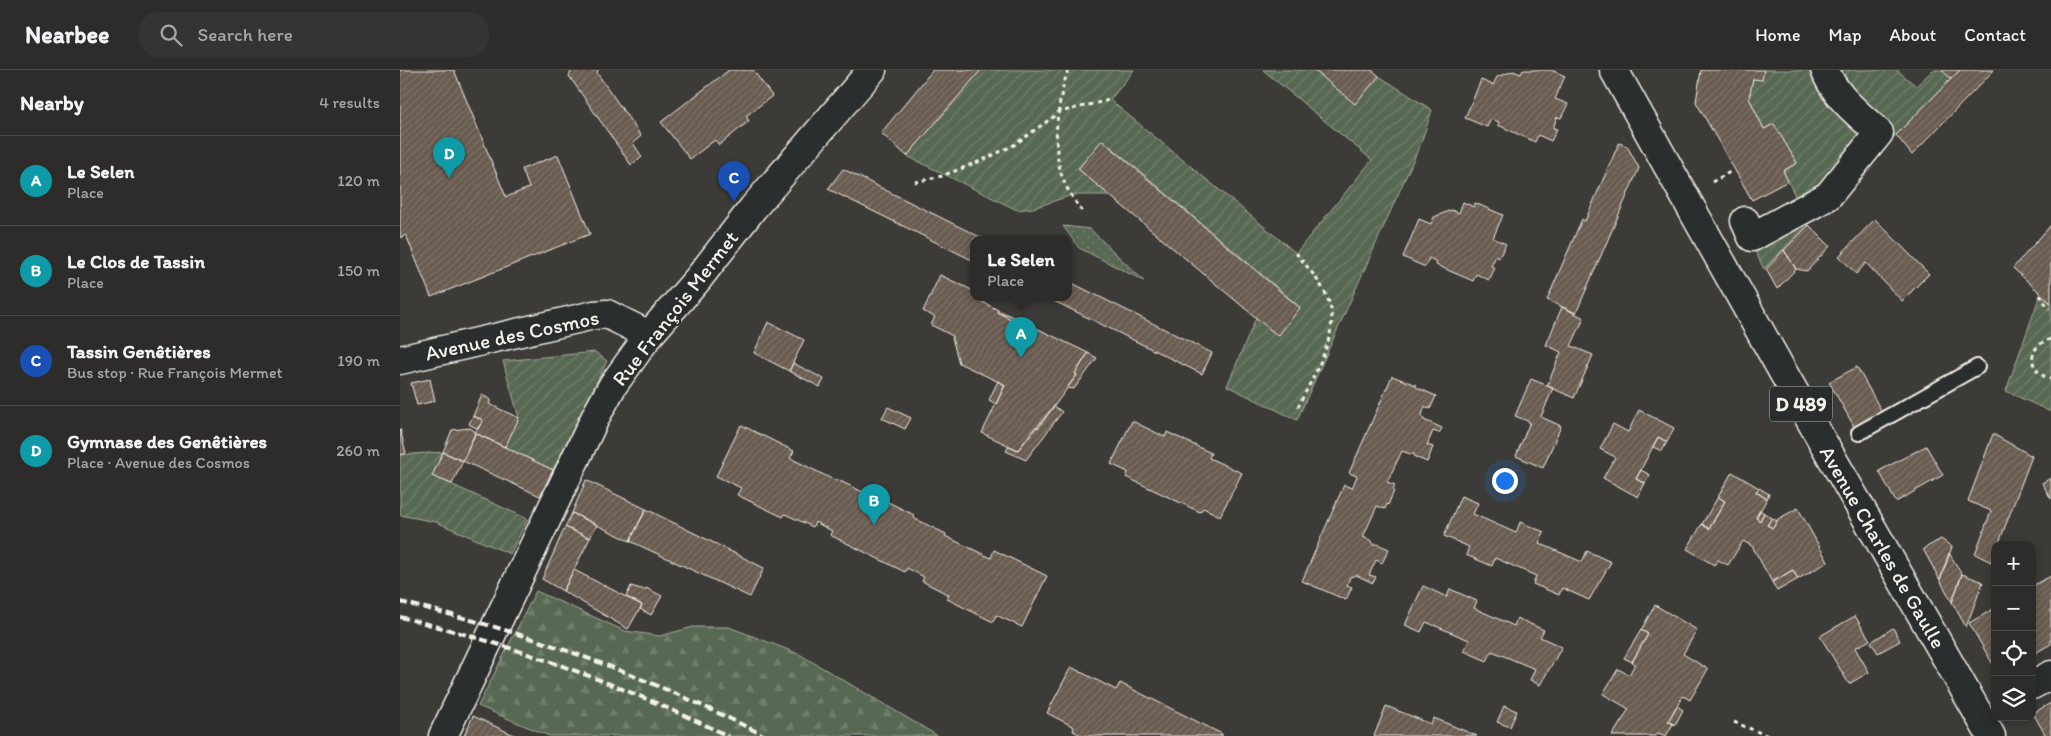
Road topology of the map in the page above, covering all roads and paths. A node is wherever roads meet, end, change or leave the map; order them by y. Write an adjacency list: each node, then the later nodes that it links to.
1 (872, 70): 16 (main road, Rue François Mermet)
2 (1068, 70): 6 (path)
3 (1614, 70): 25 (main road, Avenue Charles de Gaulle / D 489)
4 (1825, 70): 11 (main road)
5 (1109, 100): 6 (path)
6 (1060, 112): 8 (path); 10 (path)
7 (1730, 172): 9 (path)
8 (915, 182)
9 (1712, 182)
10 (1083, 213)
11 (1745, 221)
12 (1296, 253): 21 (path)
13 (2040, 295): 14 (path)
14 (2050, 309): 15 (path)
15 (2051, 314)
16 (649, 335): 18 (main road, Avenue des Cosmos); 27 (main road, Rue François Mermet)
17 (2051, 339): 20 (path)
18 (400, 360)
19 (1977, 367): 22 (lane)
20 (2051, 379)
21 (1298, 407)
22 (1858, 433)
23 (2051, 675): 24 (main road)
24 (2036, 683)
25 (1988, 719)
26 (1734, 722): 28 (path)
27 (443, 736)
28 (1768, 736)

